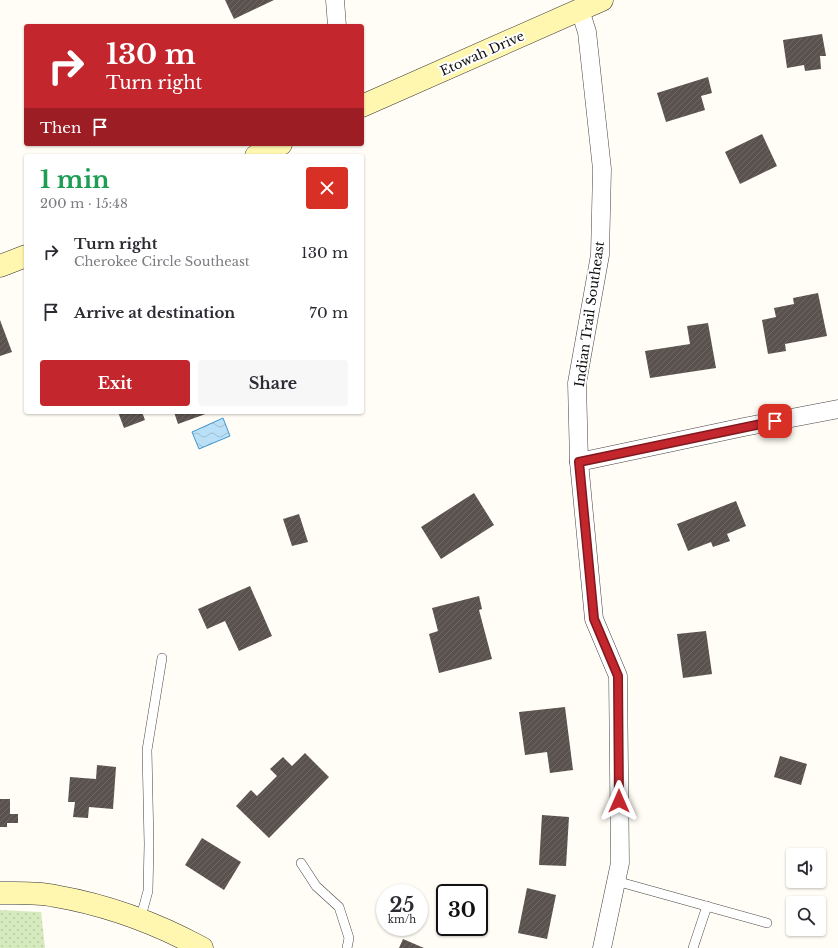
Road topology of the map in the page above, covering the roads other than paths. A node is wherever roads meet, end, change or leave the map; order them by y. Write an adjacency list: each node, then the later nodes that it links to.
1 (335, 0): 4 (street)
2 (602, 0): 3 (street, Etowah Drive)
3 (580, 10): 5 (street, Etowah Drive); 11 (street, Indian Trail Southeast)
4 (337, 24)
5 (364, 105)
6 (277, 146): 7 (street)
7 (260, 154)
8 (24, 257): 9 (street)
9 (0, 266)
10 (838, 409): 11 (street)
11 (579, 462): 14 (street, Indian Trail Southeast)
12 (162, 658): 17 (lane)
13 (301, 863): 20 (lane)
14 (616, 881): 16 (lane); 21 (street, Indian Trail Southeast)
15 (0, 893): 17 (street)
16 (707, 906): 18 (lane); 22 (lane)
17 (140, 920): 19 (street)
18 (767, 923)
19 (202, 948)
20 (347, 948)
21 (602, 948)
22 (693, 948)

